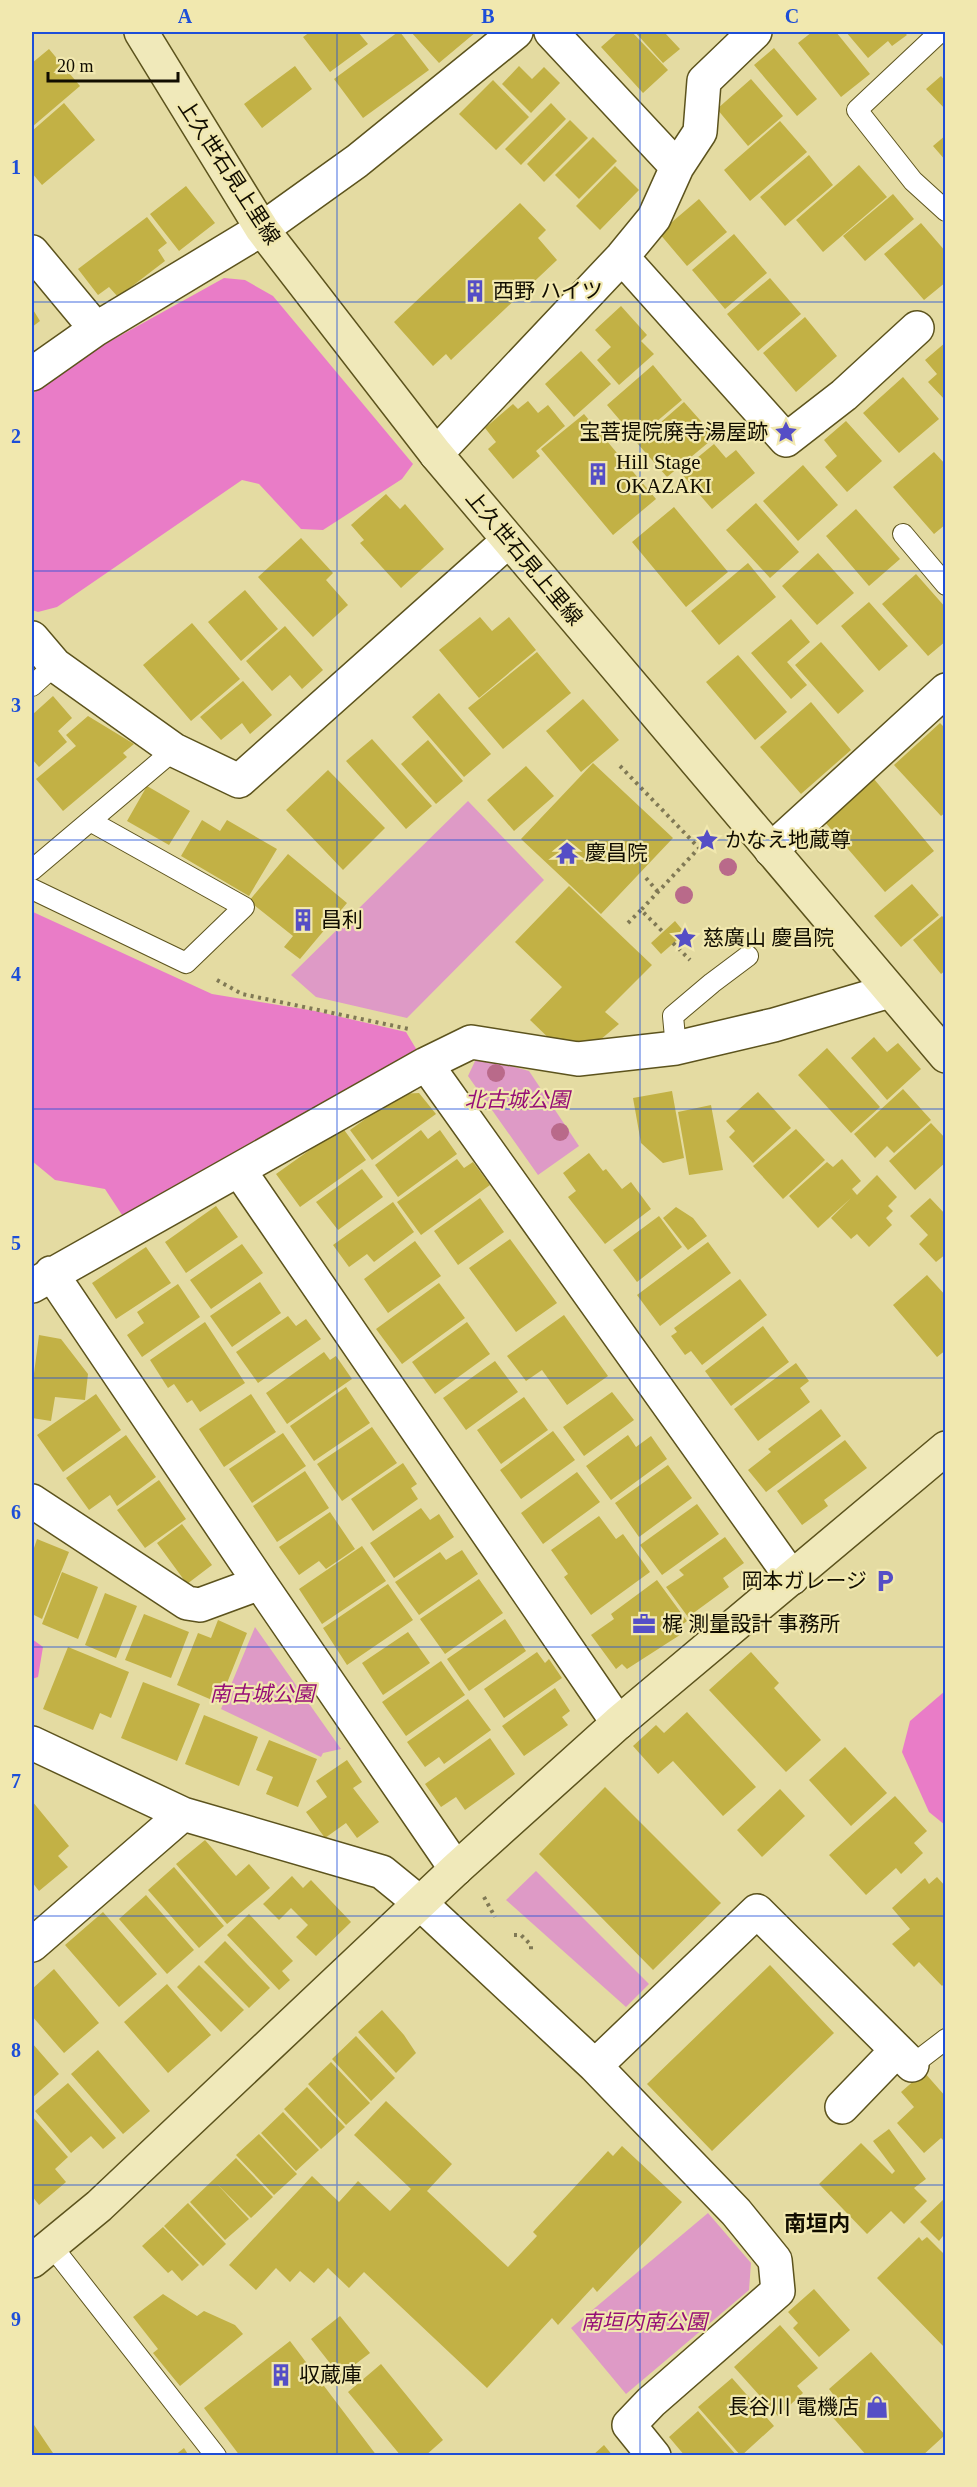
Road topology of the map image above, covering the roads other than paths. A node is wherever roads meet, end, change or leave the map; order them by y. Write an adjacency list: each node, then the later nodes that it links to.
1 (141, 32): 8 (main road, 上久世石見上里線)
2 (516, 32): 8 (street)
3 (551, 32): 6 (street)
4 (756, 32): 6 (street)
5 (940, 32): 7 (lane)
6 (677, 167): 10 (street)
7 (945, 211)
8 (262, 229): 12 (street); 14 (main road, 上久世石見上里線)
9 (32, 252): 12 (street)
10 (622, 257): 11 (street); 14 (street)
11 (917, 328)
12 (96, 329): 13 (street)
13 (32, 374)
14 (436, 454): 16 (main road, 上久世石見上里線)
15 (903, 534): 17 (lane)
16 (508, 541): 21 (street); 23 (main road, 上久世石見上里線)
17 (945, 585)
18 (32, 638): 19 (street)
19 (43, 676): 21 (street)
20 (945, 690): 23 (street)
21 (174, 750): 22 (lane)
22 (90, 821): 24 (lane); 25 (lane)
23 (771, 850): 27 (main road, 上久世石見上里線)
24 (32, 870)
25 (32, 889)
26 (748, 956): 28 (lane)
27 (891, 992): 28 (street); 29 (main road, 上久世石見上里線)
28 (676, 1048): 30 (street)
29 (945, 1056)
30 (426, 1064): 31 (street); 35 (street)
31 (239, 1170): 32 (street); 37 (street)
32 (41, 1280): 36 (street)
33 (945, 1449): 35 (main road)
34 (32, 1501): 36 (street)
35 (792, 1578): 37 (main road)
36 (260, 1583): 40 (street)
37 (618, 1723): 40 (main road)
38 (32, 1743): 39 (street)
39 (183, 1814): 41 (street); 42 (street)
40 (456, 1869): 41 (main road)
41 (420, 1903): 45 (street); 47 (main road)
42 (32, 1945)
43 (945, 2039): 44 (lane)
44 (905, 2057): 45 (street); 46 (street)
45 (596, 2066): 49 (street)
46 (842, 2107)
47 (39, 2250): 48 (lane)
48 (216, 2456)
49 (654, 2456)

